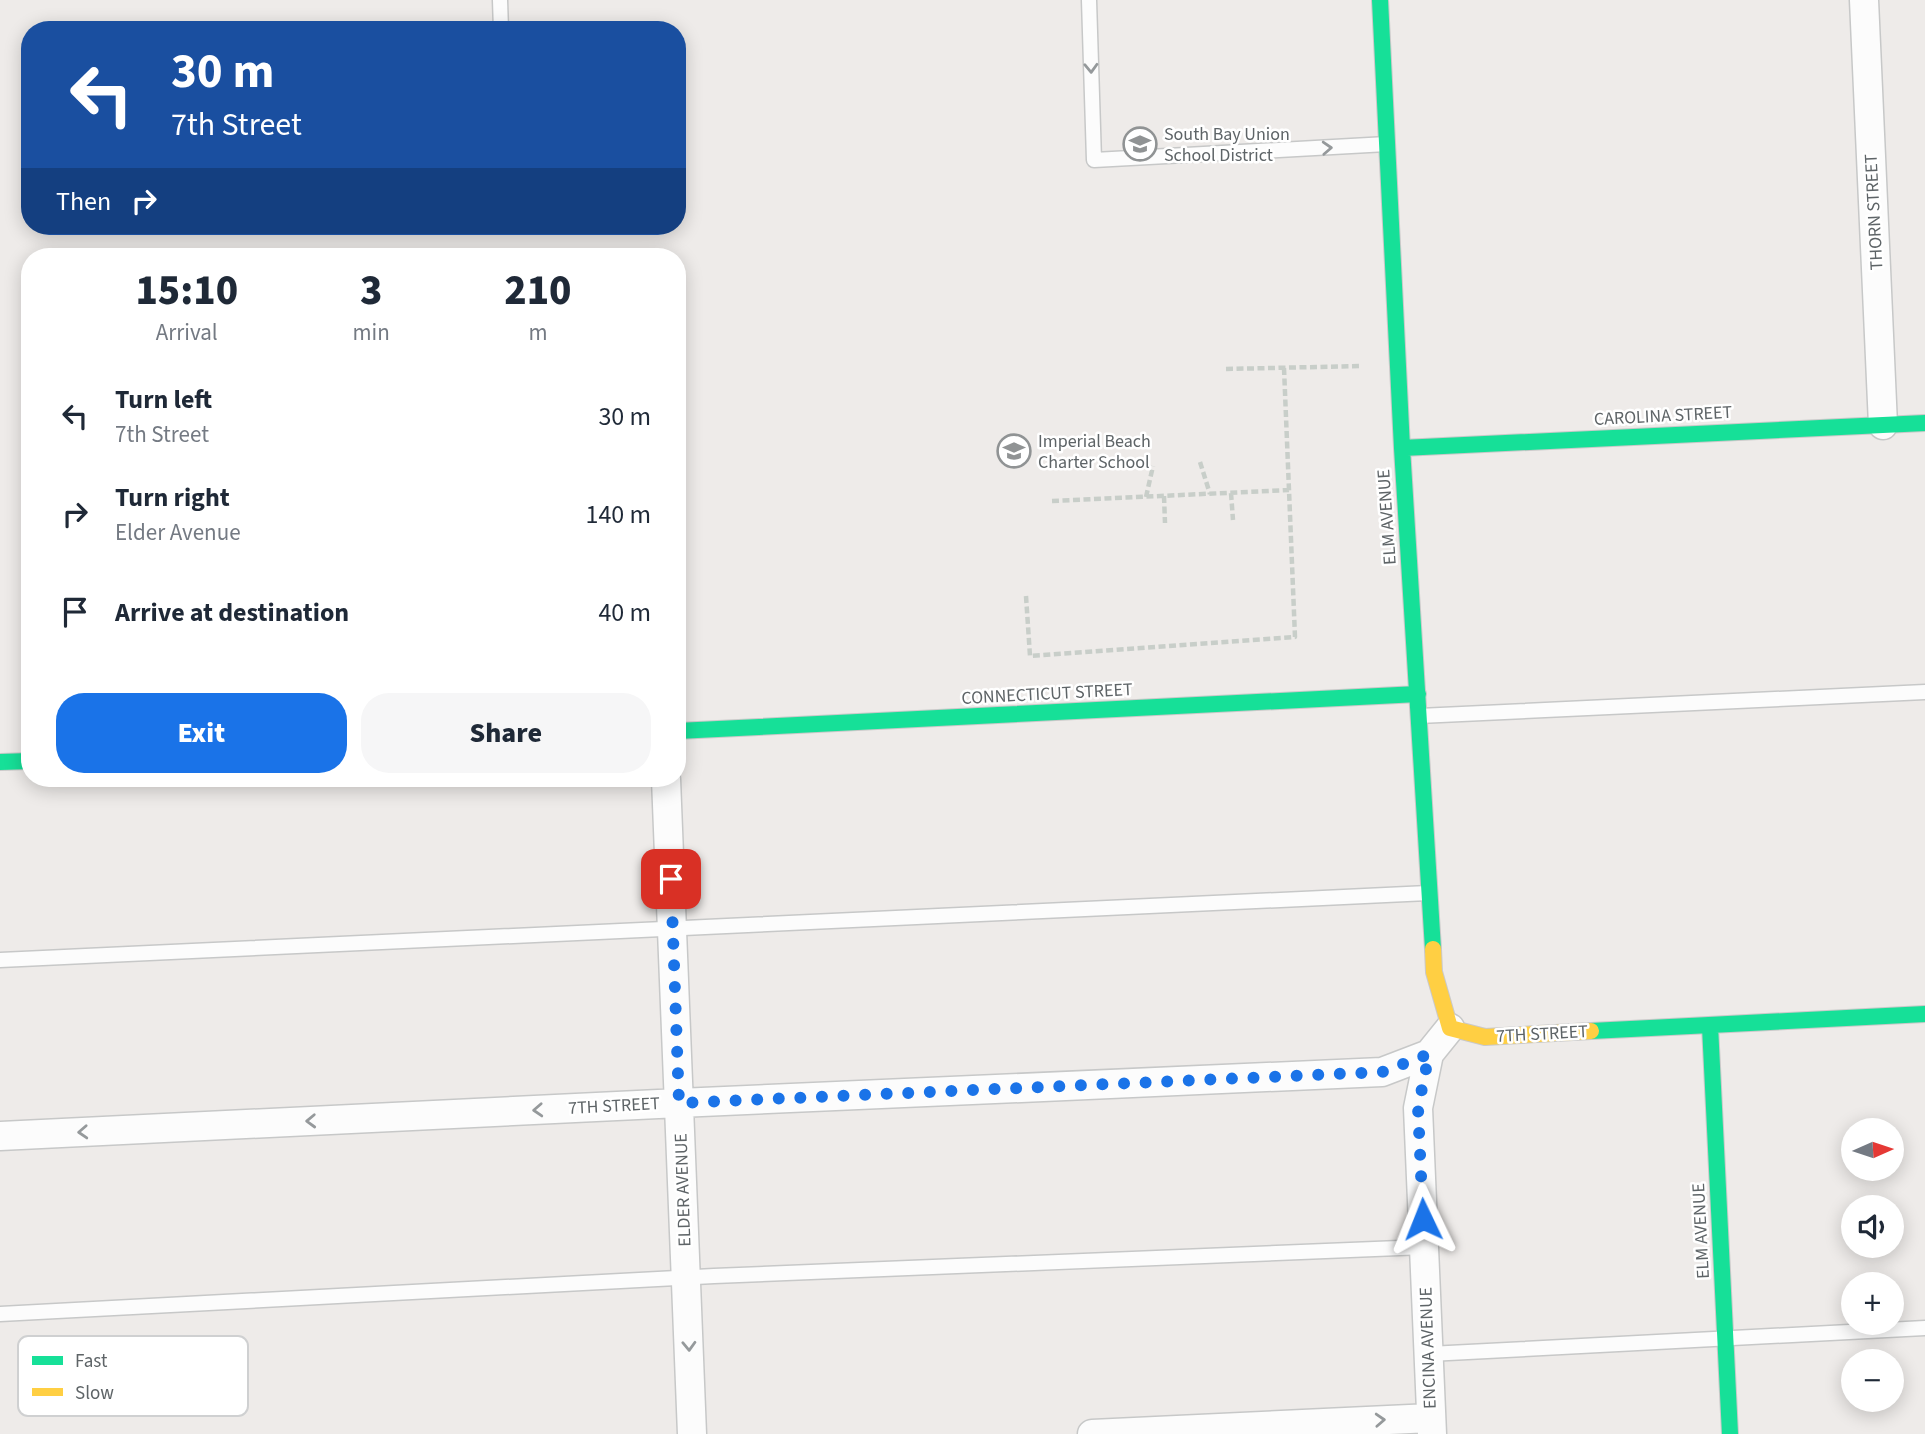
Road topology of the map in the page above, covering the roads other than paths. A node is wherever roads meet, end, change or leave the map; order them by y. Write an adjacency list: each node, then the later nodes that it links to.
1 (500, 0): 5 (lane)
2 (1089, 0): 6 (lane, one-way to 6)
3 (1380, 0): 6 (street, ELM AVENUE)
4 (1864, 0): 8 (street, THORN STREET)
5 (501, 21)
6 (1387, 144): 9 (street, ELM AVENUE)
7 (1925, 423): 8 (street, CAROLINA STREET)
8 (1883, 425): 9 (street, CAROLINA STREET)
9 (1402, 448): 11 (street, ELM AVENUE)
10 (1925, 692): 12 (lane)
11 (1418, 694): 12 (street, ELM AVENUE); 13 (street, CONNECTICUT STREET)
12 (1419, 716): 17 (street, ELM AVENUE)
13 (686, 731)
14 (21, 761): 15 (street)
15 (0, 762)
16 (666, 787): 18 (street, ELDER AVENUE)
17 (1430, 893): 18 (lane); 22 (street, ELM AVENUE)
18 (673, 929): 19 (lane); 24 (street, ELDER AVENUE)
19 (0, 960)
20 (1925, 1014): 21 (street, 7TH STREET)
21 (1710, 1026): 22 (street, 7TH STREET); 30 (street, ELM AVENUE)
22 (1450, 1028): 23 (street)
23 (1429, 1054): 24 (street, 7TH STREET); 26 (street, ENCINA AVENUE)
24 (679, 1103): 25 (street, 7TH STREET, one-way to 25); 27 (street, ELDER AVENUE)
25 (0, 1136)
26 (1424, 1247): 27 (lane); 31 (street, ENCINA AVENUE)
27 (687, 1278): 28 (lane); 33 (street, ELDER AVENUE, one-way to 33)
28 (0, 1314)
29 (1925, 1328): 30 (lane)
30 (1726, 1338): 31 (lane); 35 (street, ELM AVENUE)
31 (1429, 1354): 32 (street, ENCINA AVENUE)
32 (1431, 1426): 34 (street, one-way to 32)
33 (692, 1434)
34 (1091, 1434)
35 (1730, 1434)

